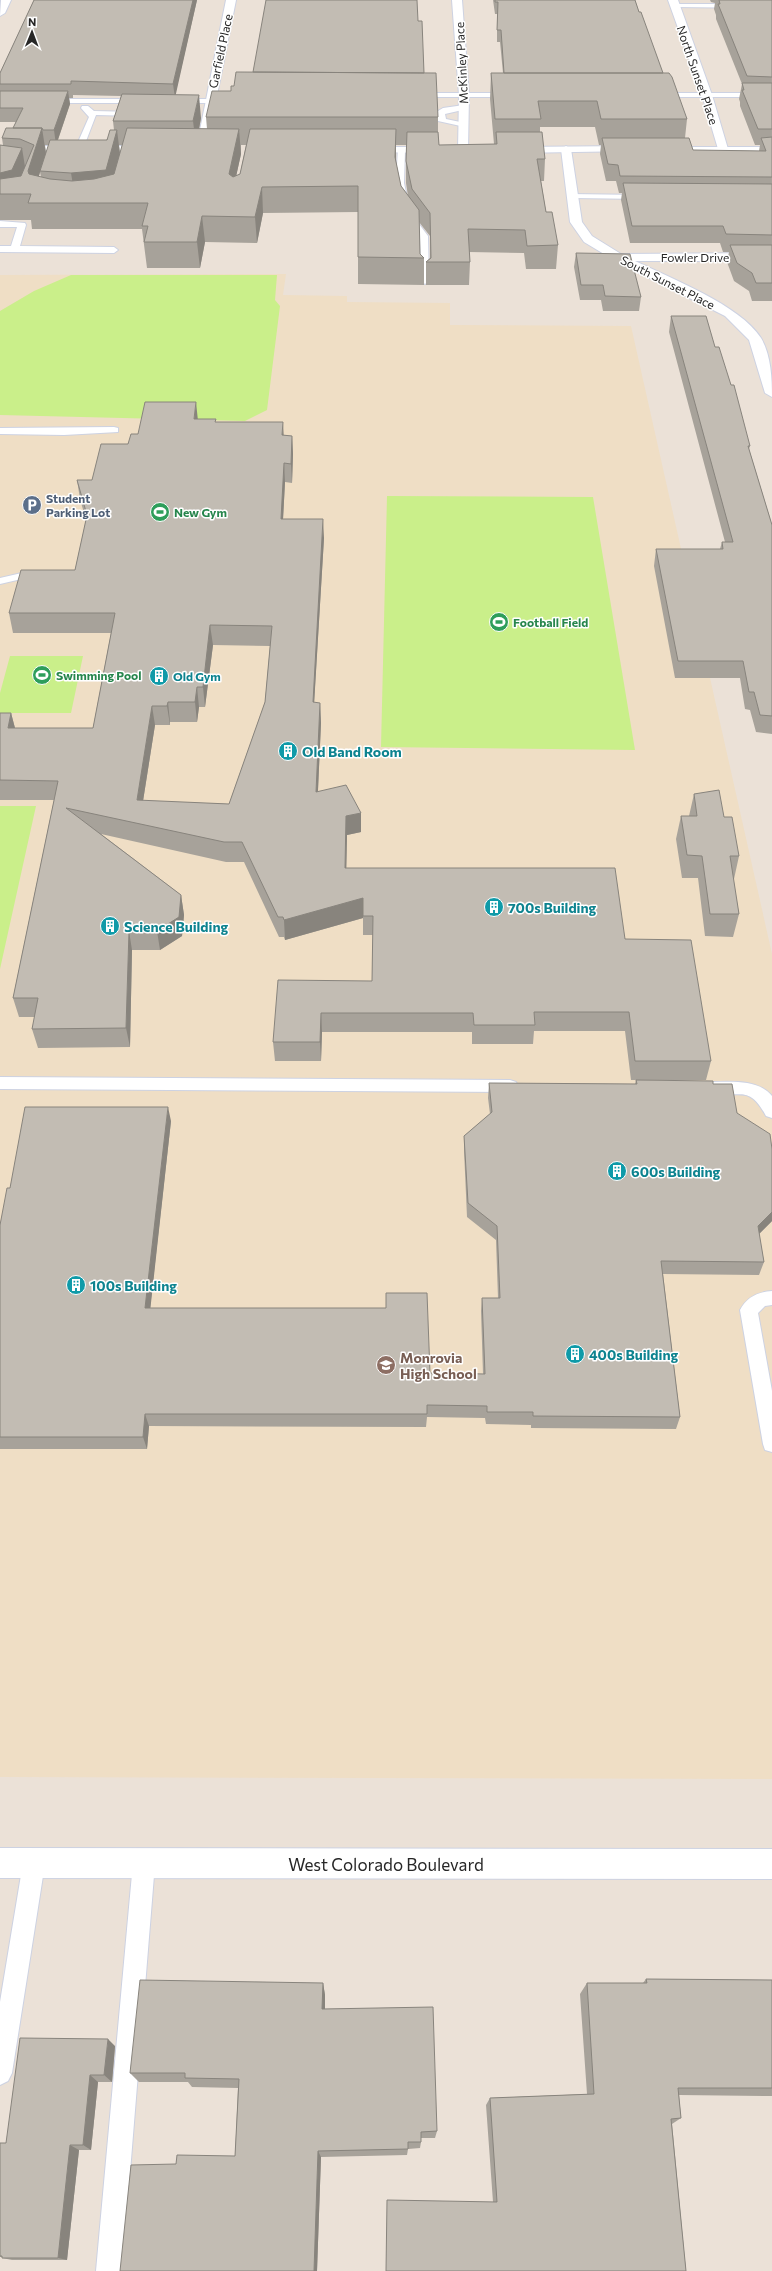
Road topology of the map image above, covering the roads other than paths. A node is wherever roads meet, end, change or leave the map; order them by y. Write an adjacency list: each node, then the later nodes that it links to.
1 (6, 0): 6 (street)
2 (231, 0): 13 (street, Garfield Place)
3 (457, 0): 8 (street, McKinley Place)
4 (674, 3): 5 (lane); 11 (street, North Sunset Place)
5 (772, 6)
6 (0, 13)
7 (409, 95): 8 (lane)
8 (464, 95): 9 (lane); 18 (street, McKinley Place)
9 (519, 95)
10 (644, 95): 11 (lane)
11 (707, 95): 12 (lane); 29 (street, North Sunset Place)
12 (772, 95)
13 (213, 97): 17 (lane); 25 (street, Garfield Place)
14 (39, 101): 15 (lane)
15 (86, 101): 16 (lane); 19 (lane)
16 (148, 101)
17 (171, 101)
18 (464, 107): 21 (street, McKinley Place); 21 (lane)
19 (92, 113): 20 (lane); 22 (lane)
20 (143, 114)
21 (462, 126): 27 (street, McKinley Place)
22 (79, 149): 24 (street); 31 (street)
23 (566, 149): 28 (street); 29 (street); 32 (street, South Sunset Place)
24 (164, 150)
25 (216, 150)
26 (354, 150): 27 (street)
27 (401, 150): 40 (lane)
28 (502, 150)
29 (723, 150): 30 (street)
30 (772, 150)
31 (1, 151)
32 (572, 196): 33 (lane); 38 (street, South Sunset Place)
33 (649, 197)
34 (0, 224): 36 (lane)
35 (0, 249): 36 (lane)
36 (15, 249): 37 (lane)
37 (114, 250)
38 (618, 257): 39 (street, Fowler Drive); 41 (street, South Sunset Place)
39 (772, 257)
40 (426, 281)
41 (772, 393)
42 (114, 430): 43 (lane)
43 (0, 431)
44 (26, 575): 45 (lane)
45 (0, 581)
46 (0, 1083): 47 (lane)
47 (527, 1086)
48 (695, 1088): 49 (lane)
49 (772, 1112)
50 (772, 1298): 51 (lane)
51 (772, 1444)
52 (0, 1863): 53 (street, West Colorado Boulevard)
53 (34, 1863): 54 (street, West Colorado Boulevard); 56 (lane)
54 (144, 1863): 55 (street, West Colorado Boulevard); 57 (lane)
55 (772, 1864)
56 (0, 2073)
57 (108, 2271)

